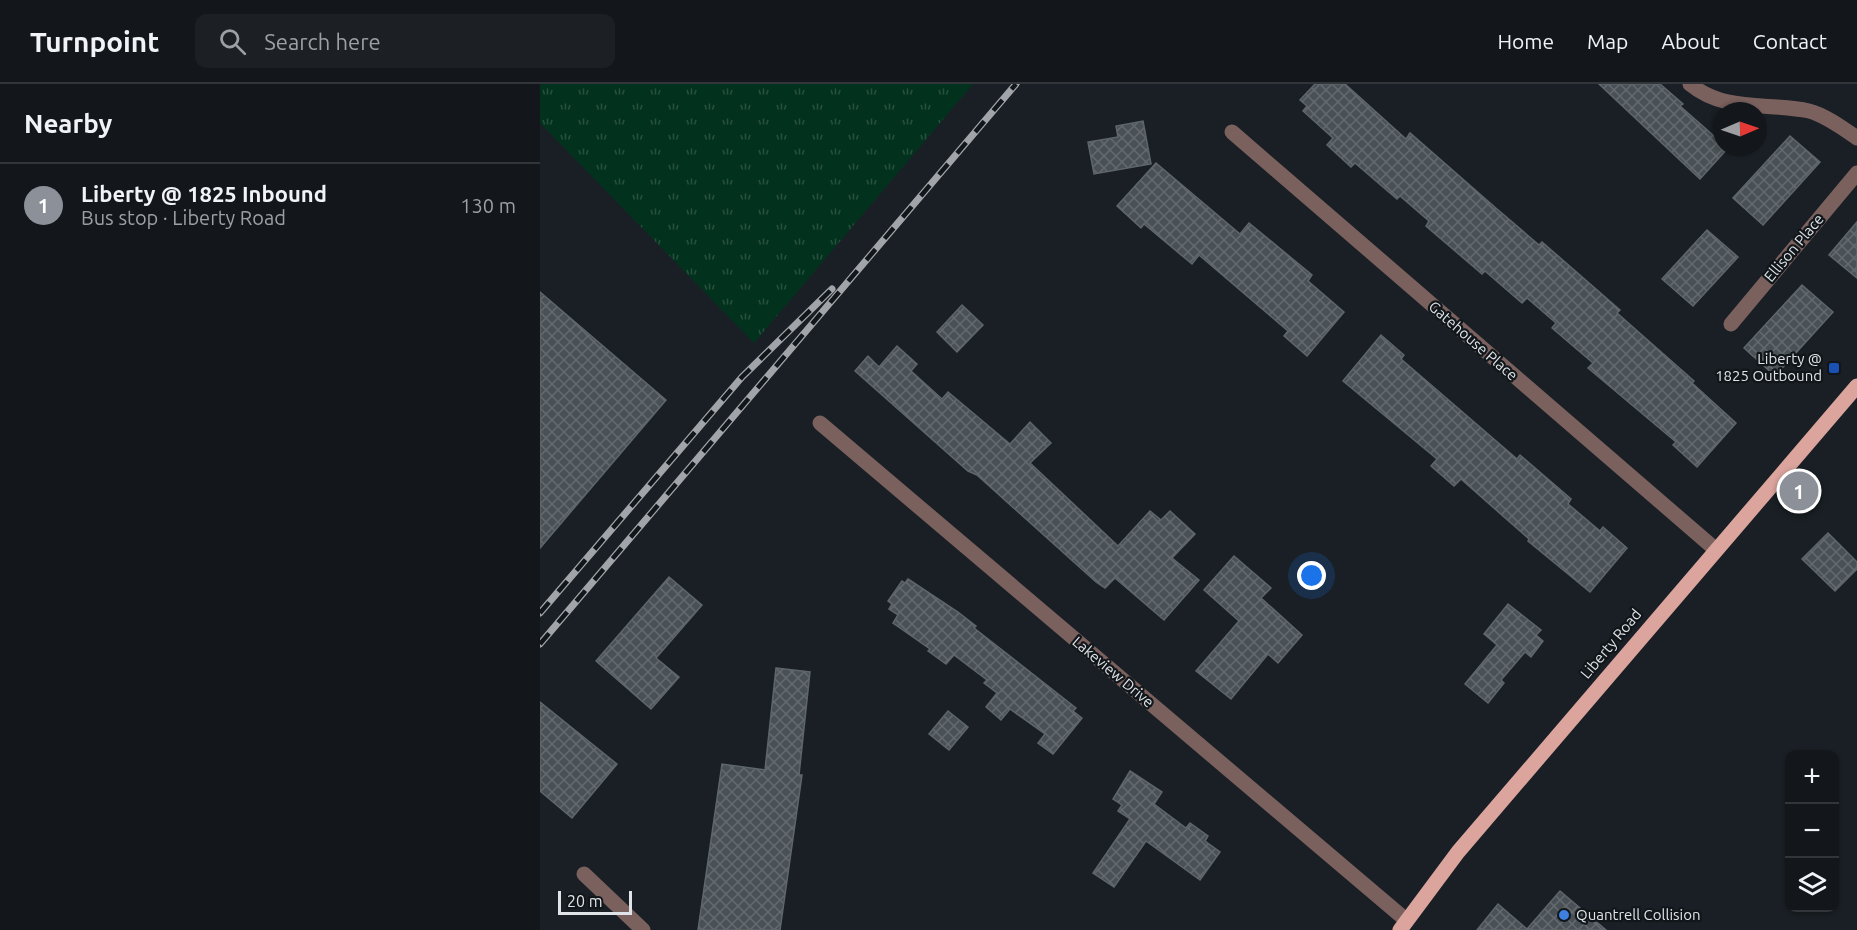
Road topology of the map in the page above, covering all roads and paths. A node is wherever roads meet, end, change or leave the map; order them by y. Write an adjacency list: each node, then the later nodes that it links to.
1 (1690, 84): 3 (street)
2 (1232, 132): 8 (street, Gatehouse Place)
3 (1857, 138)
4 (1857, 173): 5 (street, Ellison Place)
5 (1731, 324)
6 (1857, 386): 8 (main road, Liberty Road)
7 (820, 423): 10 (street, Lakeview Drive)
8 (1715, 549): 10 (main road, Liberty Road)
9 (584, 874): 11 (street)
10 (1403, 925)
11 (643, 930)

